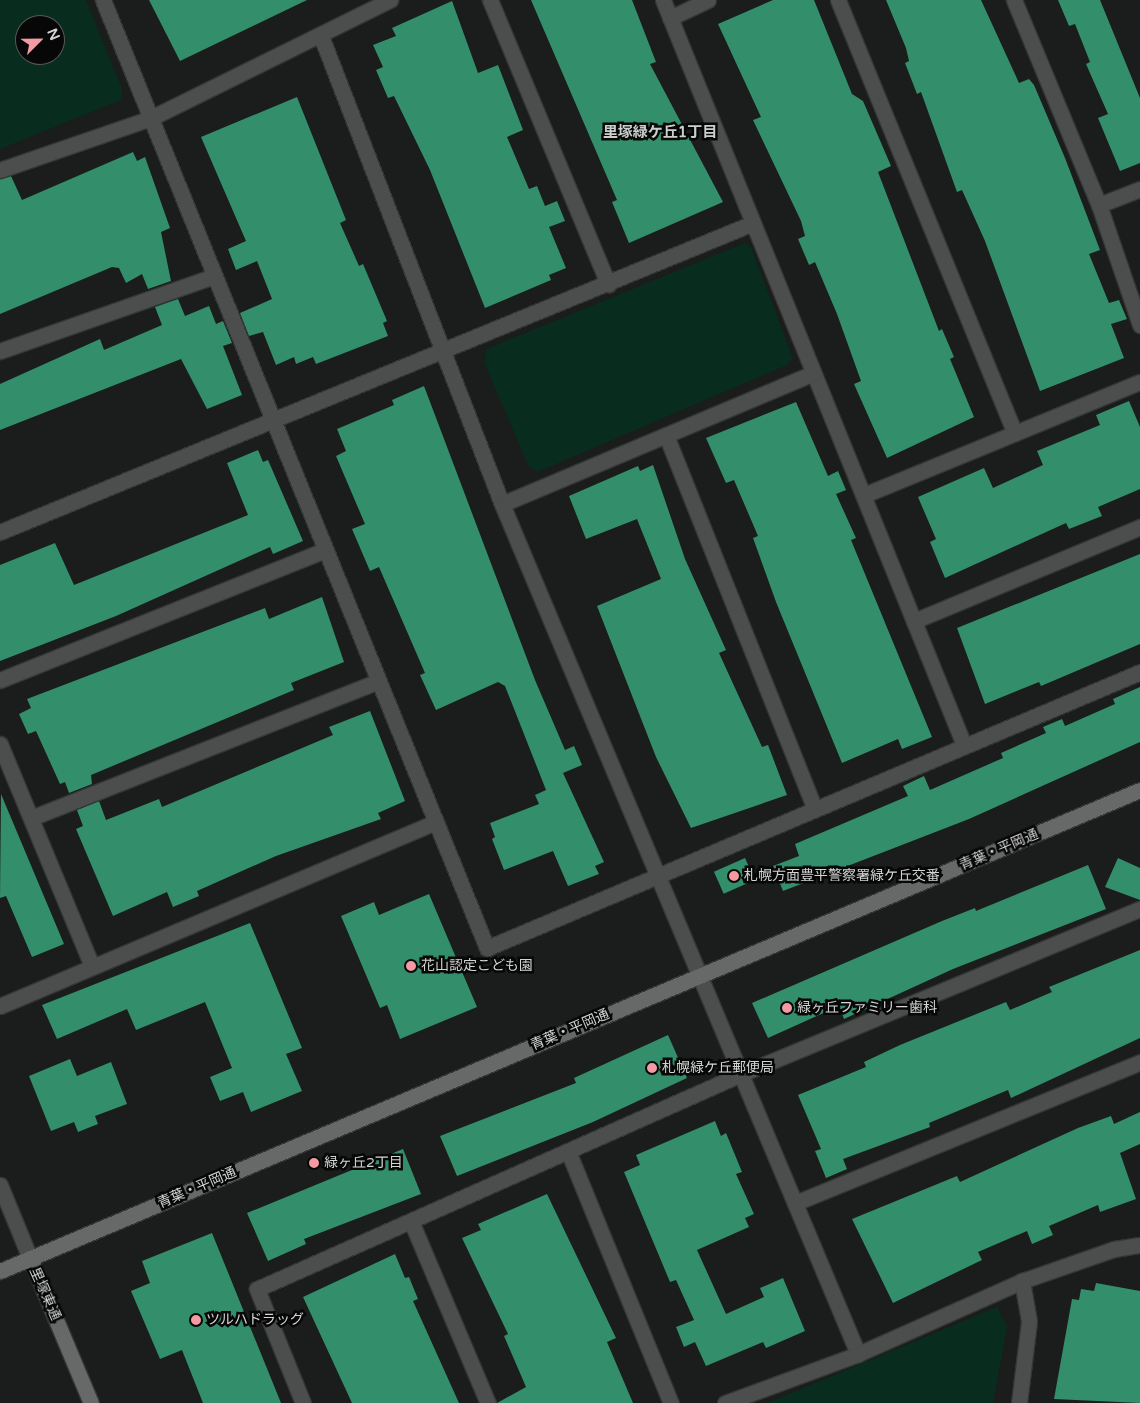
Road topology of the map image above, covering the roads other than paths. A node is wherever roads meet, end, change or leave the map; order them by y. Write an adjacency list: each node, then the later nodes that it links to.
1 (104, 0): 10 (street)
2 (390, 0): 9 (street)
3 (490, 0): 16 (street)
4 (663, 0): 8 (street)
5 (708, 0): 8 (street)
6 (838, 0): 23 (street)
7 (1014, 0): 13 (street)
8 (670, 18): 14 (street)
9 (322, 36): 10 (street); 19 (street)
10 (150, 118): 11 (street); 15 (street)
11 (0, 170)
12 (1140, 189): 13 (street)
13 (1099, 205): 17 (street)
14 (753, 223): 16 (street); 20 (street)
15 (214, 276): 18 (street); 22 (street)
16 (608, 284): 19 (street)
17 (1140, 325)
18 (0, 351)
19 (445, 351): 22 (street); 26 (street)
20 (814, 373): 24 (street); 25 (street)
21 (1140, 382): 23 (street)
22 (274, 422): 28 (street); 29 (street)
23 (1014, 433): 25 (street)
24 (666, 435): 26 (street); 37 (street)
25 (864, 495): 30 (street)
26 (502, 504): 40 (street)
27 (1140, 527): 30 (street)
28 (0, 532)
29 (325, 550): 32 (street); 33 (street)
30 (914, 621): 35 (street)
31 (1140, 672): 35 (street)
32 (0, 680)
33 (378, 681): 38 (street); 39 (street)
34 (0, 744): 38 (street)
35 (964, 745): 37 (street)
36 (1140, 790): 43 (street, 青葉・平岡通)
37 (815, 809): 40 (street)
38 (31, 818): 42 (street)
39 (435, 822): 40 (street); 42 (street)
40 (661, 875): 43 (street)
41 (1140, 909): 46 (street)
42 (92, 966): 44 (street)
43 (699, 976): 46 (street); 52 (street, 青葉・平岡通)
44 (0, 1006)
45 (1140, 1062): 49 (street)
46 (741, 1074): 47 (street); 49 (street)
47 (568, 1151): 50 (street); 59 (street)
48 (0, 1185): 52 (street, 里塚東通)
49 (795, 1203): 55 (street)
50 (411, 1220): 57 (street); 58 (street)
51 (1140, 1245): 54 (street)
52 (30, 1258): 53 (street, 青葉・平岡通); 56 (street, 里塚東通)
53 (0, 1271)
54 (1022, 1281): 55 (street); 61 (street)
55 (858, 1354): 60 (street)
56 (92, 1403)
57 (303, 1403)
58 (488, 1403)
59 (671, 1403)
60 (725, 1403)
61 (1019, 1403)

